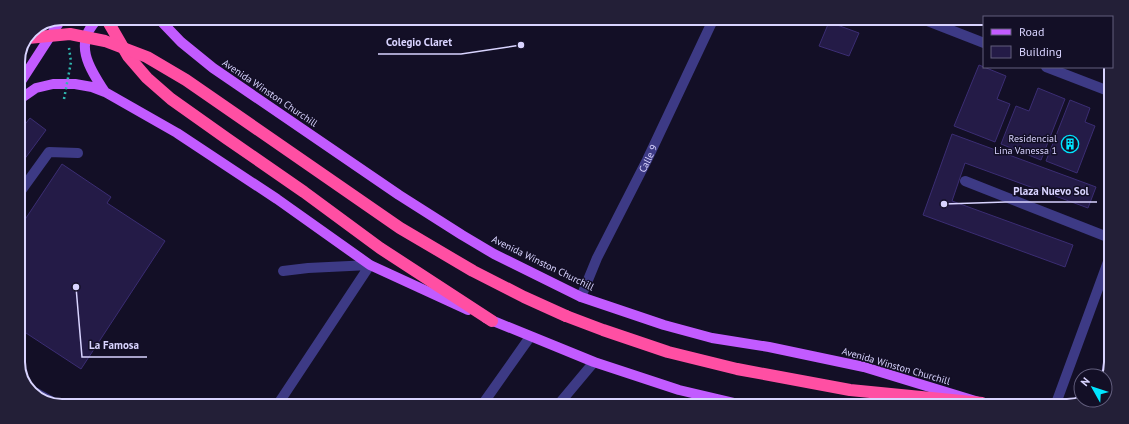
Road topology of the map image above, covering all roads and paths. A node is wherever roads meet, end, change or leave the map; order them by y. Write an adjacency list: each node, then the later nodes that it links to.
1 (93, 25): 13 (main road)
2 (110, 25): 24 (highway)
3 (165, 25): 23 (main road, Avenida Winston Churchill)
4 (711, 25): 23 (street, Calle 9)
5 (949, 25): 8 (street)
6 (57, 26): 11 (main road)
7 (35, 37): 31 (highway, bridge)
8 (983, 42)
9 (69, 47): 15 (path, bridge)
10 (1049, 68): 12 (street)
11 (25, 75)
12 (1104, 89)
13 (105, 92): 14 (main road); 20 (main road)
14 (25, 96)
15 (64, 99)
16 (78, 153): 18 (street)
17 (965, 181): 19 (street)
18 (25, 185)
19 (1104, 236)
20 (370, 265): 21 (street); 24 (main road); 27 (street)
21 (283, 271)
22 (1104, 273): 33 (street)
23 (581, 297): 32 (main road, Avenida Winston Churchill)
24 (492, 321): 25 (main road)
25 (530, 337): 26 (main road); 28 (street)
26 (594, 362): 29 (street); 30 (main road)
27 (281, 399)
28 (486, 399)
29 (563, 399)
30 (718, 399)
31 (941, 399)
32 (969, 399)
33 (1059, 399)

